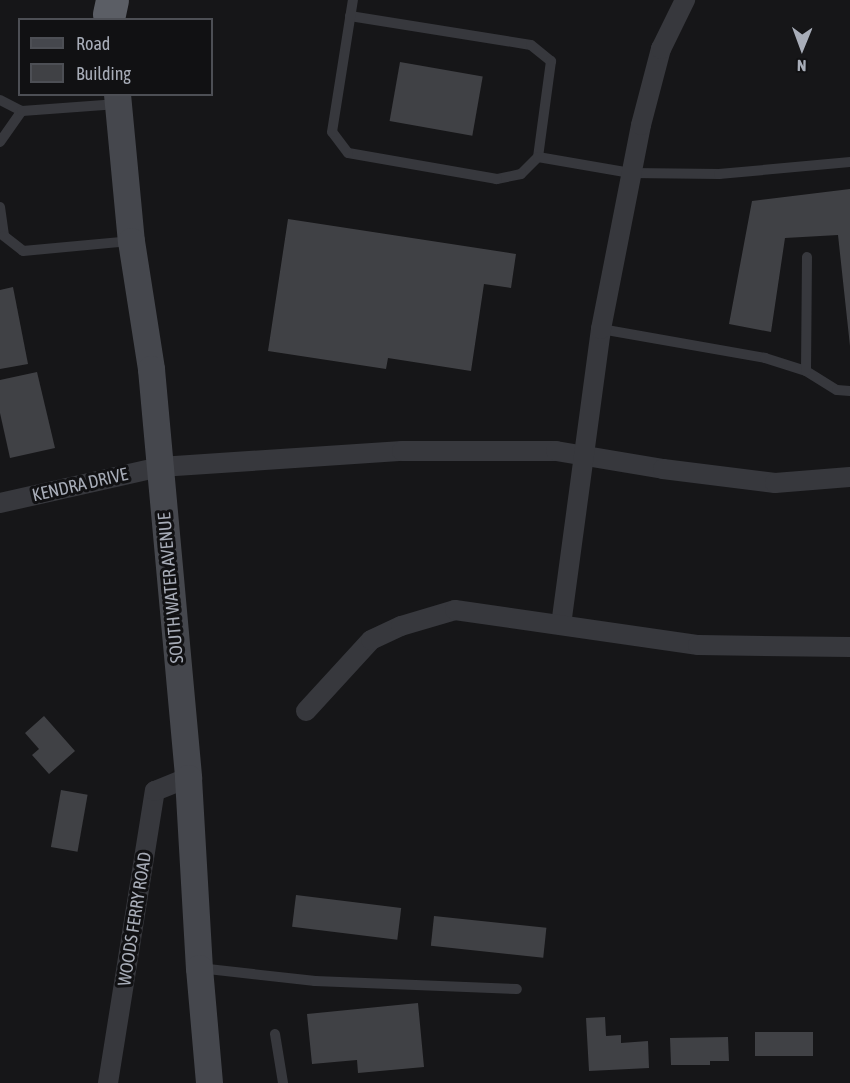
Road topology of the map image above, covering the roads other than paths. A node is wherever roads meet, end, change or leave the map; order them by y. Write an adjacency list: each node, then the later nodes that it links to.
1 (353, 0): 3 (lane)
2 (686, 0): 10 (street)
3 (350, 16): 8 (lane); 8 (lane)
4 (117, 99): 6 (lane); 12 (main road, SOUTH WATER AVENUE)
5 (0, 100): 6 (lane)
6 (22, 111): 7 (lane)
7 (0, 142)
8 (538, 157): 10 (lane)
9 (850, 162): 10 (lane)
10 (631, 173): 14 (street)
11 (0, 207): 12 (lane)
12 (131, 241): 18 (main road, SOUTH WATER AVENUE)
13 (807, 256): 15 (lane)
14 (601, 328): 15 (lane); 17 (street)
15 (806, 371): 16 (lane)
16 (850, 391)
17 (585, 455): 18 (street, KENDRA DRIVE); 19 (street, KENDRA DRIVE); 21 (street)
18 (160, 467): 20 (street, KENDRA DRIVE); 24 (main road, SOUTH WATER AVENUE)
19 (850, 477)
20 (0, 503)
21 (561, 625): 22 (street); 23 (street)
22 (850, 647)
23 (306, 711)
24 (188, 778): 25 (main road, SOUTH WATER AVENUE); 29 (street, WOODS FERRY ROAD)
25 (199, 968): 26 (lane); 28 (main road, SOUTH WATER AVENUE)
26 (518, 989)
27 (275, 1034): 31 (lane)
28 (208, 1070): 30 (lane)
29 (108, 1083)
30 (197, 1083)
31 (283, 1083)

